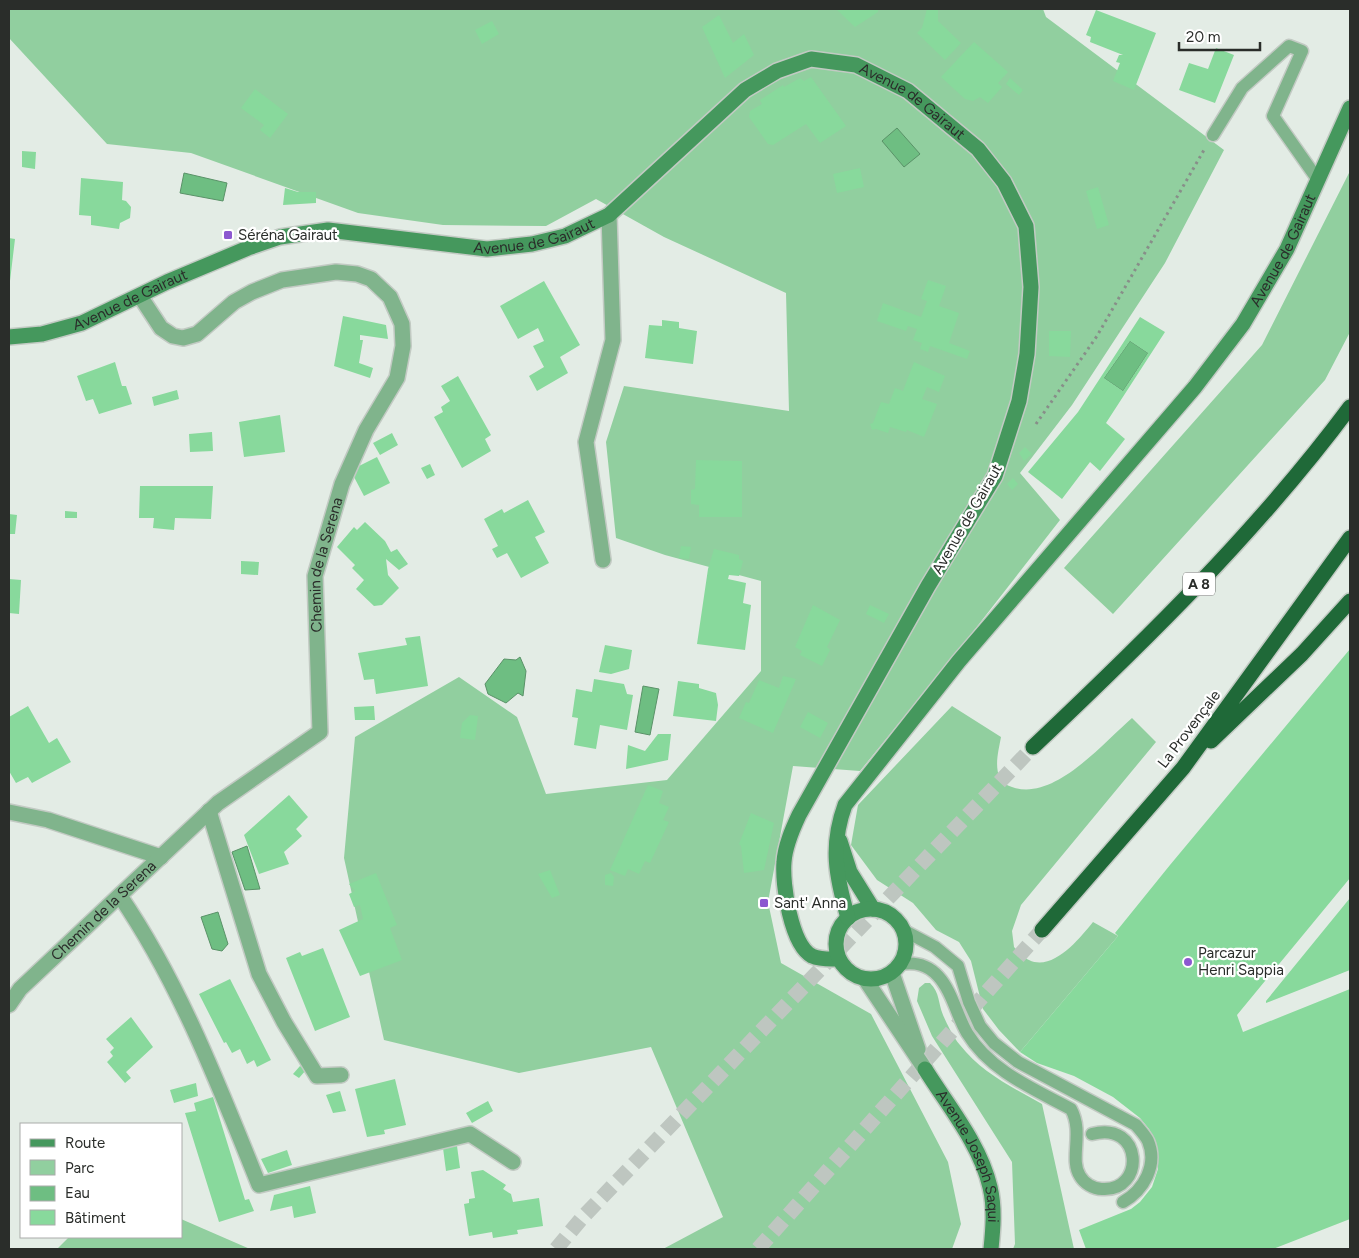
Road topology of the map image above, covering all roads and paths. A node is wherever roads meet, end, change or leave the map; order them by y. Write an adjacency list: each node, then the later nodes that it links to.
1 (1350, 108): 3 (street, Avenue de Gairaut)
2 (1212, 135): 3 (lane); 8 (path)
3 (1318, 180): 16 (street, Avenue de Gairaut)
4 (609, 215): 5 (street, Avenue de Gairaut); 10 (street); 23 (street, Avenue de Gairaut)
5 (140, 296): 6 (street, Avenue de Gairaut); 14 (street, Chemin de la Serena)
6 (9, 337)
7 (1350, 407): 12 (highway, A 8)
8 (1034, 426)
9 (1350, 538): 13 (highway, La Provençale)
10 (603, 560)
11 (1350, 601): 13 (highway)
12 (1033, 748)
13 (1182, 768): 22 (highway, La Provençale)
14 (209, 811): 17 (street, Chemin de la Serena); 28 (street)
15 (9, 812): 17 (street)
16 (838, 823): 19 (street); 20 (street, Avenue de Gairaut)
17 (161, 856): 18 (street, Chemin de la Serena)
18 (120, 896): 26 (street, Chemin de la Serena); 30 (street)
19 (873, 909): 20 (street); 21 (street)
20 (848, 918): 23 (street)
21 (903, 930): 24 (street); 31 (lane)
22 (1042, 930)
23 (839, 959): 25 (street)
24 (896, 968): 25 (street); 27 (street, Avenue Joseph Saqui); 29 (lane)
25 (865, 979): 27 (street, Avenue Joseph Saqui)
26 (9, 1005)
27 (925, 1069): 32 (street, Avenue Joseph Saqui)
28 (341, 1075)
29 (1092, 1134)
30 (513, 1162)
31 (1123, 1202)
32 (991, 1249)

